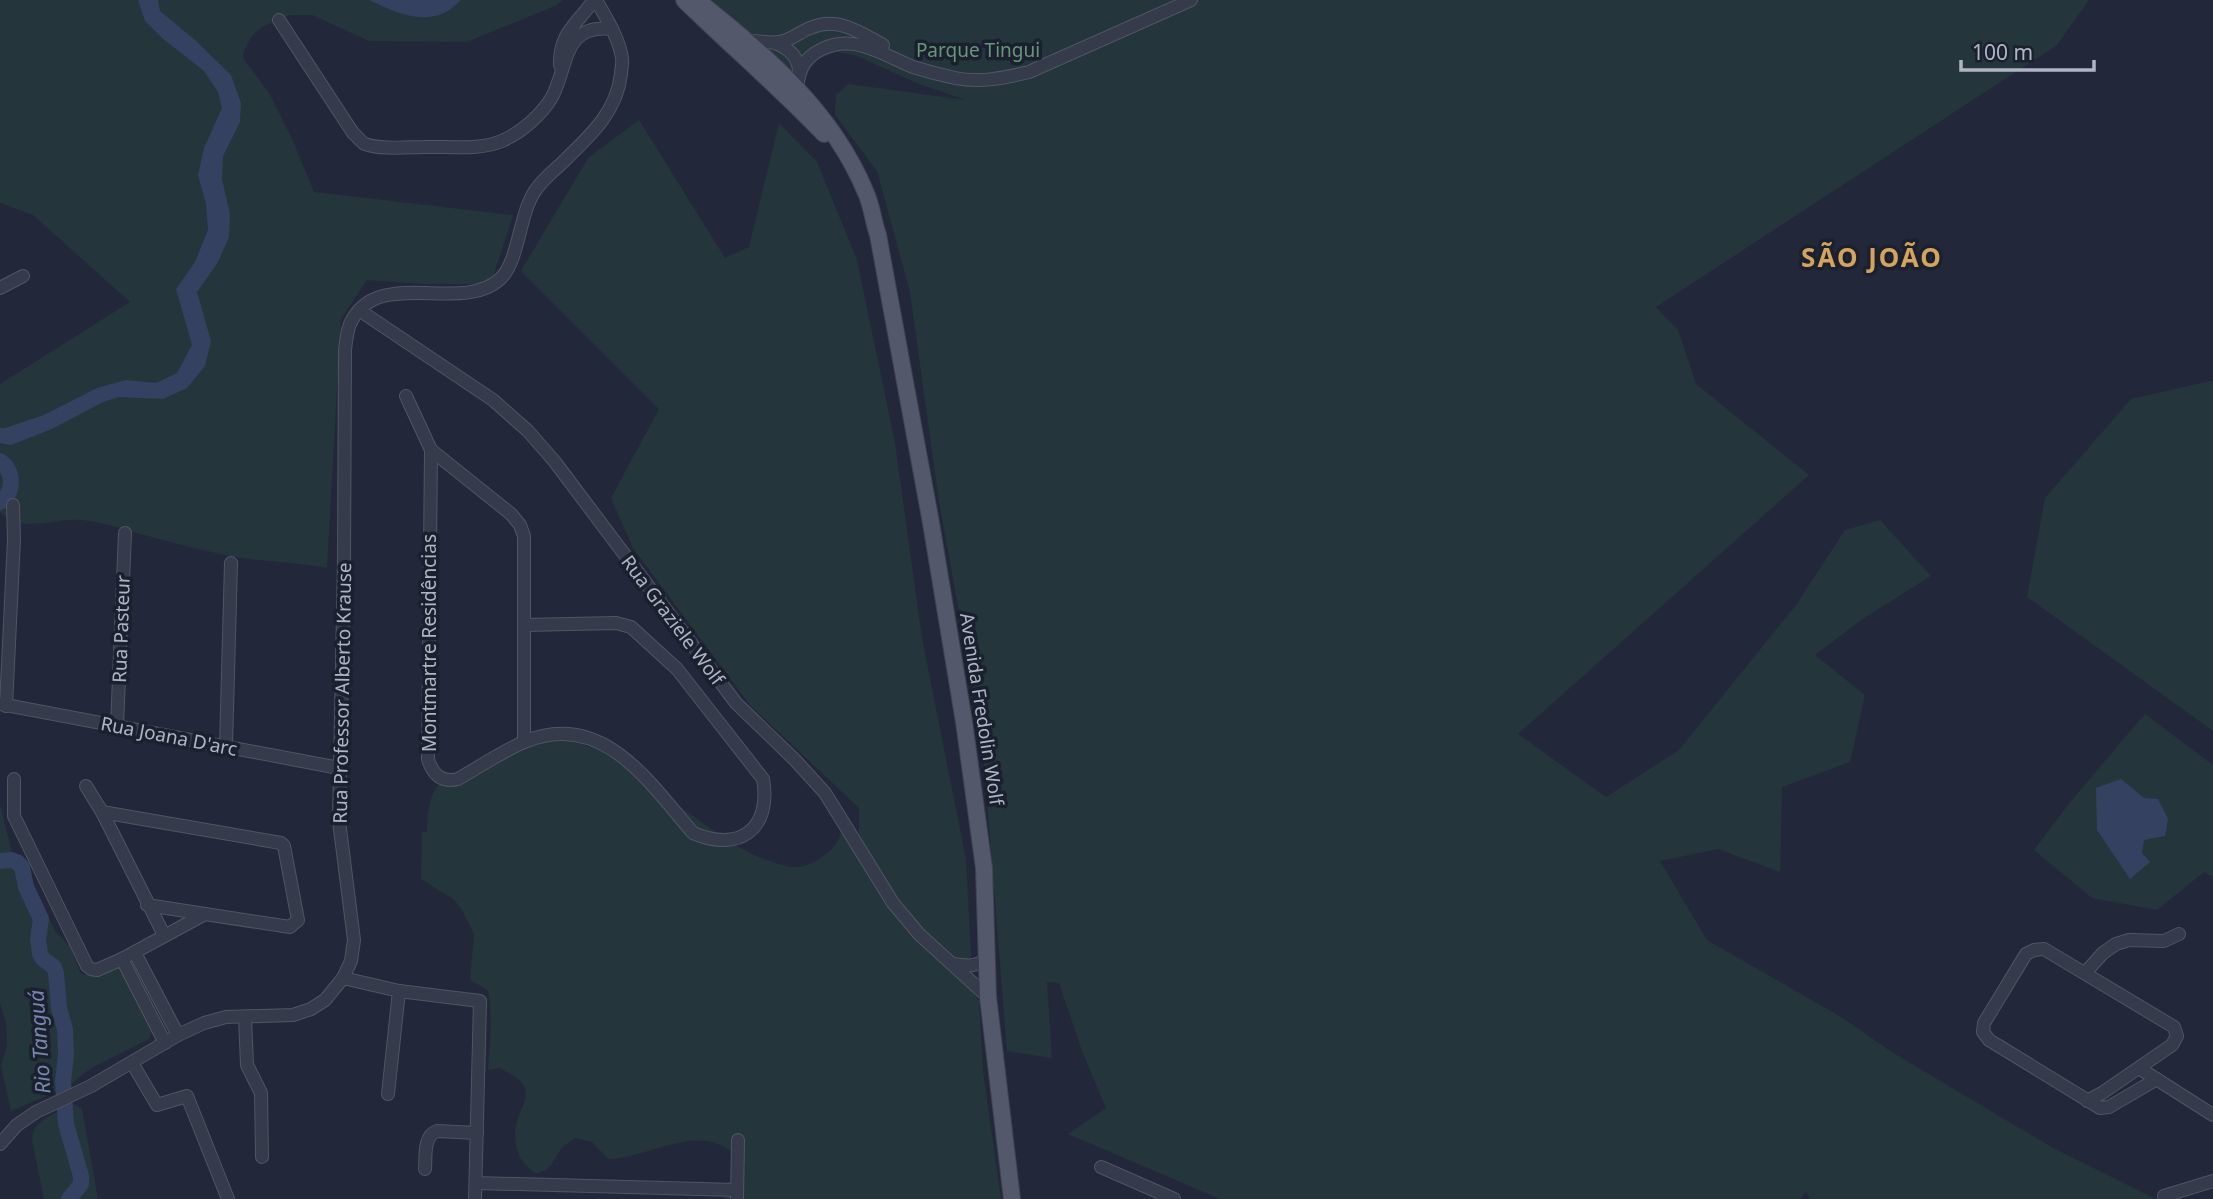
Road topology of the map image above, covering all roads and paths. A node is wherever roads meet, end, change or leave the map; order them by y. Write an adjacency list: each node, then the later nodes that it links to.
1 (595, 0): 5 (street); 8 (street)
2 (684, 0): 9 (main road, Avenida Fredolin Wolf)
3 (696, 0): 9 (main road, Avenida Fredolin Wolf)
4 (1191, 0): 12 (street)
5 (583, 16): 7 (street); 13 (street)
6 (279, 20): 13 (street)
7 (591, 29): 8 (street); 13 (street)
8 (612, 29): 17 (street)
9 (727, 33): 11 (main road, Avenida Fredolin Wolf)
10 (775, 43): 11 (street); 12 (street); 14 (street)
11 (742, 47): 14 (main road, Avenida Fredolin Wolf)
12 (933, 72): 14 (street)
13 (560, 73)
14 (794, 84): 42 (main road, Avenida Fredolin Wolf)
15 (23, 276): 16 (street)
16 (0, 288)
17 (359, 310): 26 (street, Rua Graziele Wolf); 32 (street, Rua Professor Alberto Krause)
18 (406, 397): 19 (street, Montmartre Residências)
19 (432, 450): 25 (street, Montmartre Residências); 30 (street, Montmartre Residências)
20 (13, 505): 23 (street)
21 (0, 533): 23 (street)
22 (125, 533): 29 (street, Rua Pasteur)
23 (14, 534): 28 (street)
24 (231, 563): 31 (street)
25 (524, 625): 27 (street, Montmartre Residências); 30 (street, Montmartre Residências)
26 (697, 653): 27 (street); 43 (street, Rua Graziele Wolf)
27 (677, 669): 30 (street, Montmartre Residências)
28 (3, 705): 29 (street, Rua Joana D'arc)
29 (117, 726): 31 (street, Rua Joana D'arc)
30 (524, 742)
31 (226, 746): 32 (street, Rua Joana D'arc)
32 (339, 768): 45 (street, Rua Professor Alberto Krause)
33 (14, 779): 41 (street)
34 (86, 786): 35 (street)
35 (102, 812): 36 (street); 37 (street)
36 (147, 905): 37 (street); 39 (street)
37 (205, 914): 39 (street)
38 (2179, 934): 44 (street)
39 (164, 935): 40 (street)
40 (137, 951): 41 (street); 49 (street)
41 (122, 959): 50 (street)
42 (986, 960): 43 (street); 47 (main road, Avenida Fredolin Wolf)
43 (952, 964): 47 (street, Rua Graziele Wolf)
44 (2085, 973): 52 (street); 55 (street)
45 (344, 978): 46 (street); 48 (street, Rua Professor Alberto Krause)
46 (399, 991): 54 (street); 57 (street)
47 (988, 996): 69 (main road, Avenida Fredolin Wolf)
48 (245, 1017): 49 (street, Rua Professor Alberto Krause); 60 (street)
49 (177, 1029): 50 (street, Rua Professor Alberto Krause)
50 (165, 1043): 51 (street, Rua Professor Alberto Krause)
51 (132, 1063): 59 (street, Rua Professor Alberto Krause); 67 (street)
52 (2139, 1069): 53 (street); 55 (street)
53 (2157, 1079): 55 (street); 56 (street)
54 (388, 1094)
55 (2088, 1101)
56 (2213, 1115)
57 (477, 1133): 62 (street); 64 (street)
58 (737, 1140): 65 (street)
59 (1, 1142)
60 (262, 1157)
61 (1101, 1167): 70 (street)
62 (425, 1169)
63 (2213, 1181): 66 (street)
64 (476, 1183): 65 (street); 68 (street)
65 (737, 1195)
66 (2164, 1196)
67 (228, 1199)
68 (475, 1199)
69 (1012, 1199)
70 (1174, 1199)

